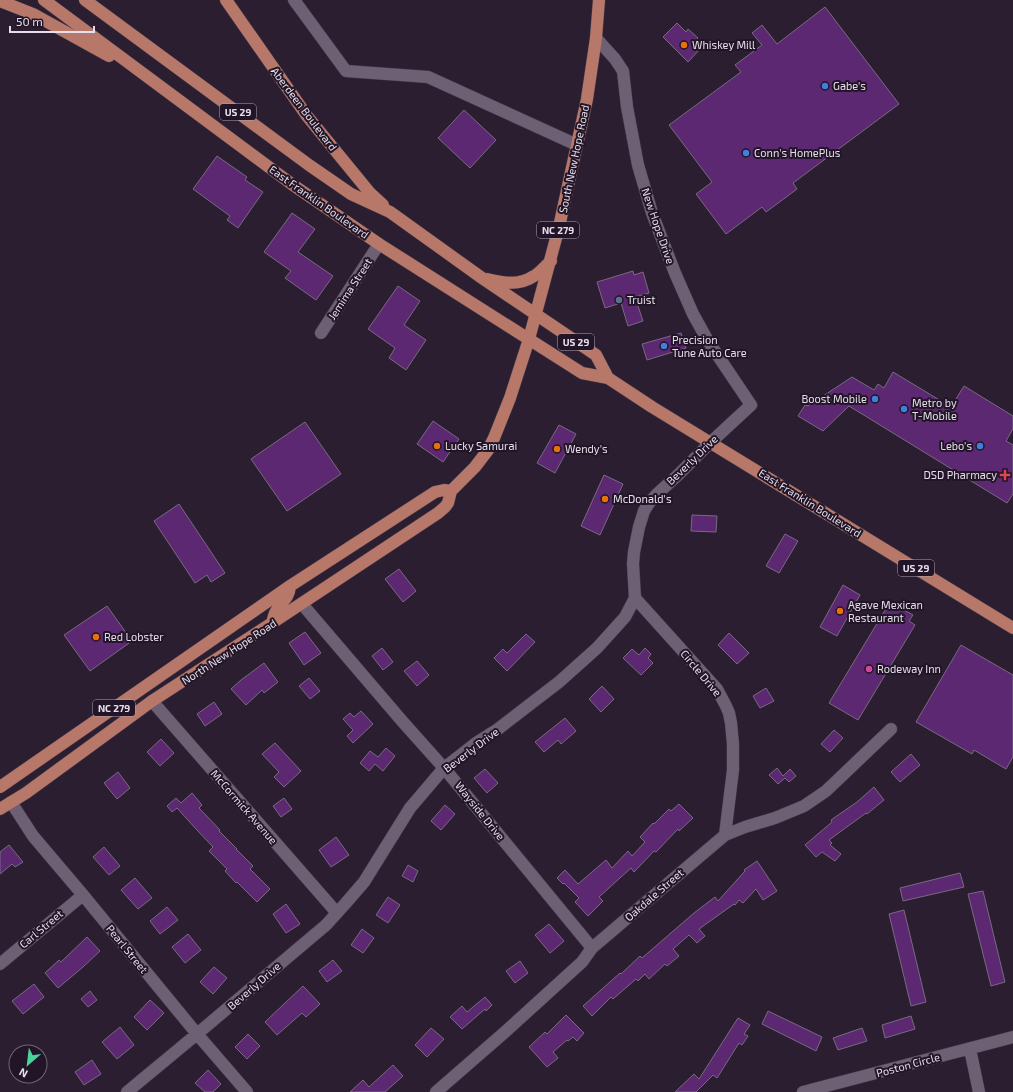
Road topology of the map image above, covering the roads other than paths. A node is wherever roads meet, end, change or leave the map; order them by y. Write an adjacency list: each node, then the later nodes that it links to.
1 (44, 0): 8 (main road, East Franklin Boulevard / US 29)
2 (85, 0): 10 (main road, East Franklin Boulevard / US 29)
3 (226, 0): 10 (main road, Aberdeen Boulevard)
4 (294, 0): 9 (street)
5 (599, 0): 7 (main road, South New Hope Road / NC 279)
6 (0, 1): 8 (main road)
7 (596, 38): 9 (main road, South New Hope Road / NC 279); 18 (street, New Hope Drive)
8 (152, 80): 11 (main road, East Franklin Boulevard / US 29)
9 (577, 145): 12 (main road, South New Hope Road / NC 279)
10 (390, 212): 13 (main road, East Franklin Boulevard / US 29)
11 (379, 244): 15 (street, Jemima Street); 16 (main road, East Franklin Boulevard / US 29)
12 (551, 261): 13 (main road); 14 (main road, South New Hope Road / NC 279)
13 (482, 278): 14 (main road, East Franklin Boulevard / US 29)
14 (536, 315): 16 (main road, South New Hope Road / NC 279); 17 (main road, East Franklin Boulevard / US 29)
15 (321, 333)
16 (529, 339): 17 (main road, East Franklin Boulevard / US 29); 20 (main road, North New Hope Road / NC 279)
17 (608, 378): 19 (main road, East Franklin Boulevard / US 29)
18 (751, 404): 19 (street, Beverly Drive)
19 (711, 442): 22 (street, Beverly Drive); 25 (main road, East Franklin Boulevard / US 29)
20 (451, 491): 21 (main road, North New Hope Road / NC 279); 23 (main road, North New Hope Road)
21 (290, 586): 24 (main road); 29 (main road, North New Hope Road / NC 279)
22 (635, 598): 28 (street, Beverly Drive); 32 (street, Circle Drive)
23 (302, 604): 24 (main road, North New Hope Road); 28 (street, Wayside Drive)
24 (272, 624): 26 (main road, North New Hope Road)
25 (1013, 628)
26 (152, 701): 30 (main road, North New Hope Road); 34 (street, McCormick Avenue)
27 (892, 729): 32 (street, Oakdale Street)
28 (444, 768): 34 (street, Beverly Drive); 35 (street, Wayside Drive)
29 (0, 787)
30 (11, 802): 31 (main road, North New Hope Road); 33 (street, Pearl Street)
31 (0, 809)
32 (725, 835): 35 (street, Oakdale Street)
33 (83, 895): 36 (street, Carl Street); 37 (street, Pearl Street)
34 (336, 913): 37 (street, Beverly Drive)
35 (592, 948): 42 (street, Oakdale Street)
36 (0, 964)
37 (197, 1034): 40 (street, Beverly Drive); 41 (street, Pearl Street)
38 (1013, 1037): 39 (street, Poston Circle)
39 (970, 1049): 43 (street, Poston Circle); 44 (street)
40 (127, 1092)
41 (247, 1092)
42 (436, 1092)
43 (803, 1092)
44 (979, 1092)

